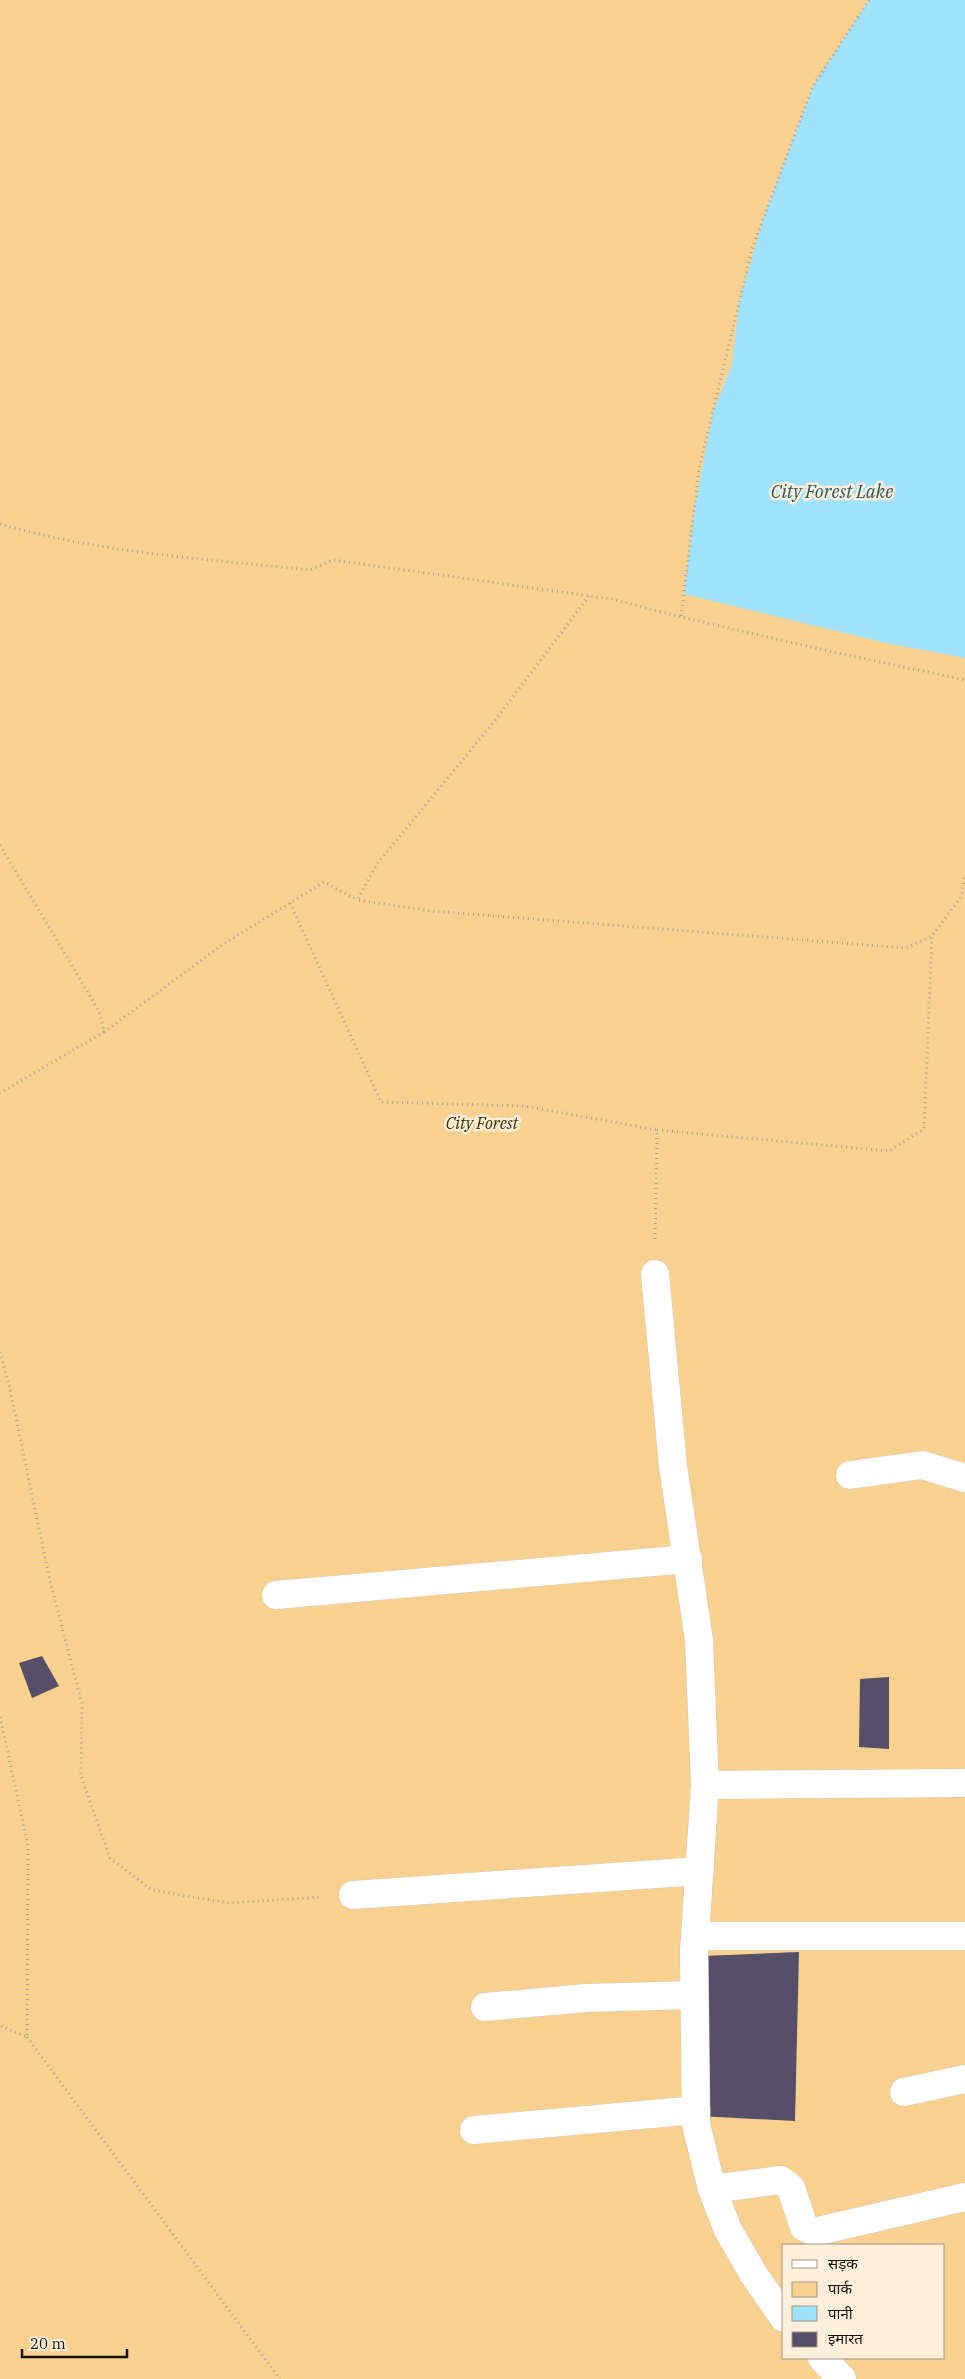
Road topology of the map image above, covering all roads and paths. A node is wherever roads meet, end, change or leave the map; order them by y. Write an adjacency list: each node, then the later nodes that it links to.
1 (869, 0): 4 (path)
2 (0, 524): 3 (path)
3 (589, 596): 4 (path); 8 (path)
4 (682, 616): 5 (path)
5 (965, 680)
6 (0, 845): 11 (path)
7 (965, 875): 10 (path)
8 (357, 900): 9 (path); 10 (path)
9 (290, 903): 11 (path); 13 (path)
10 (932, 936): 13 (path)
11 (104, 1032): 12 (path)
12 (0, 1093)
13 (657, 1130): 14 (path)
14 (655, 1274): 18 (street)
15 (0, 1352): 24 (path)
16 (850, 1476): 17 (street)
17 (965, 1478)
18 (688, 1559): 19 (street); 22 (street)
19 (276, 1595)
20 (0, 1717): 30 (path)
21 (965, 1783): 22 (street)
22 (705, 1785): 23 (street)
23 (700, 1871): 24 (street); 25 (street)
24 (353, 1895)
25 (695, 1936): 26 (street); 27 (street)
26 (965, 1936)
27 (694, 1995): 28 (street); 33 (street)
28 (485, 2007)
29 (0, 2026): 30 (path)
30 (28, 2037): 39 (path)
31 (965, 2079): 32 (street)
32 (904, 2092)
33 (696, 2110): 34 (street); 35 (street)
34 (474, 2130)
35 (712, 2189): 36 (street); 37 (street)
36 (965, 2197)
37 (782, 2315)
38 (823, 2359): 40 (street)
39 (280, 2379)
40 (842, 2379)

